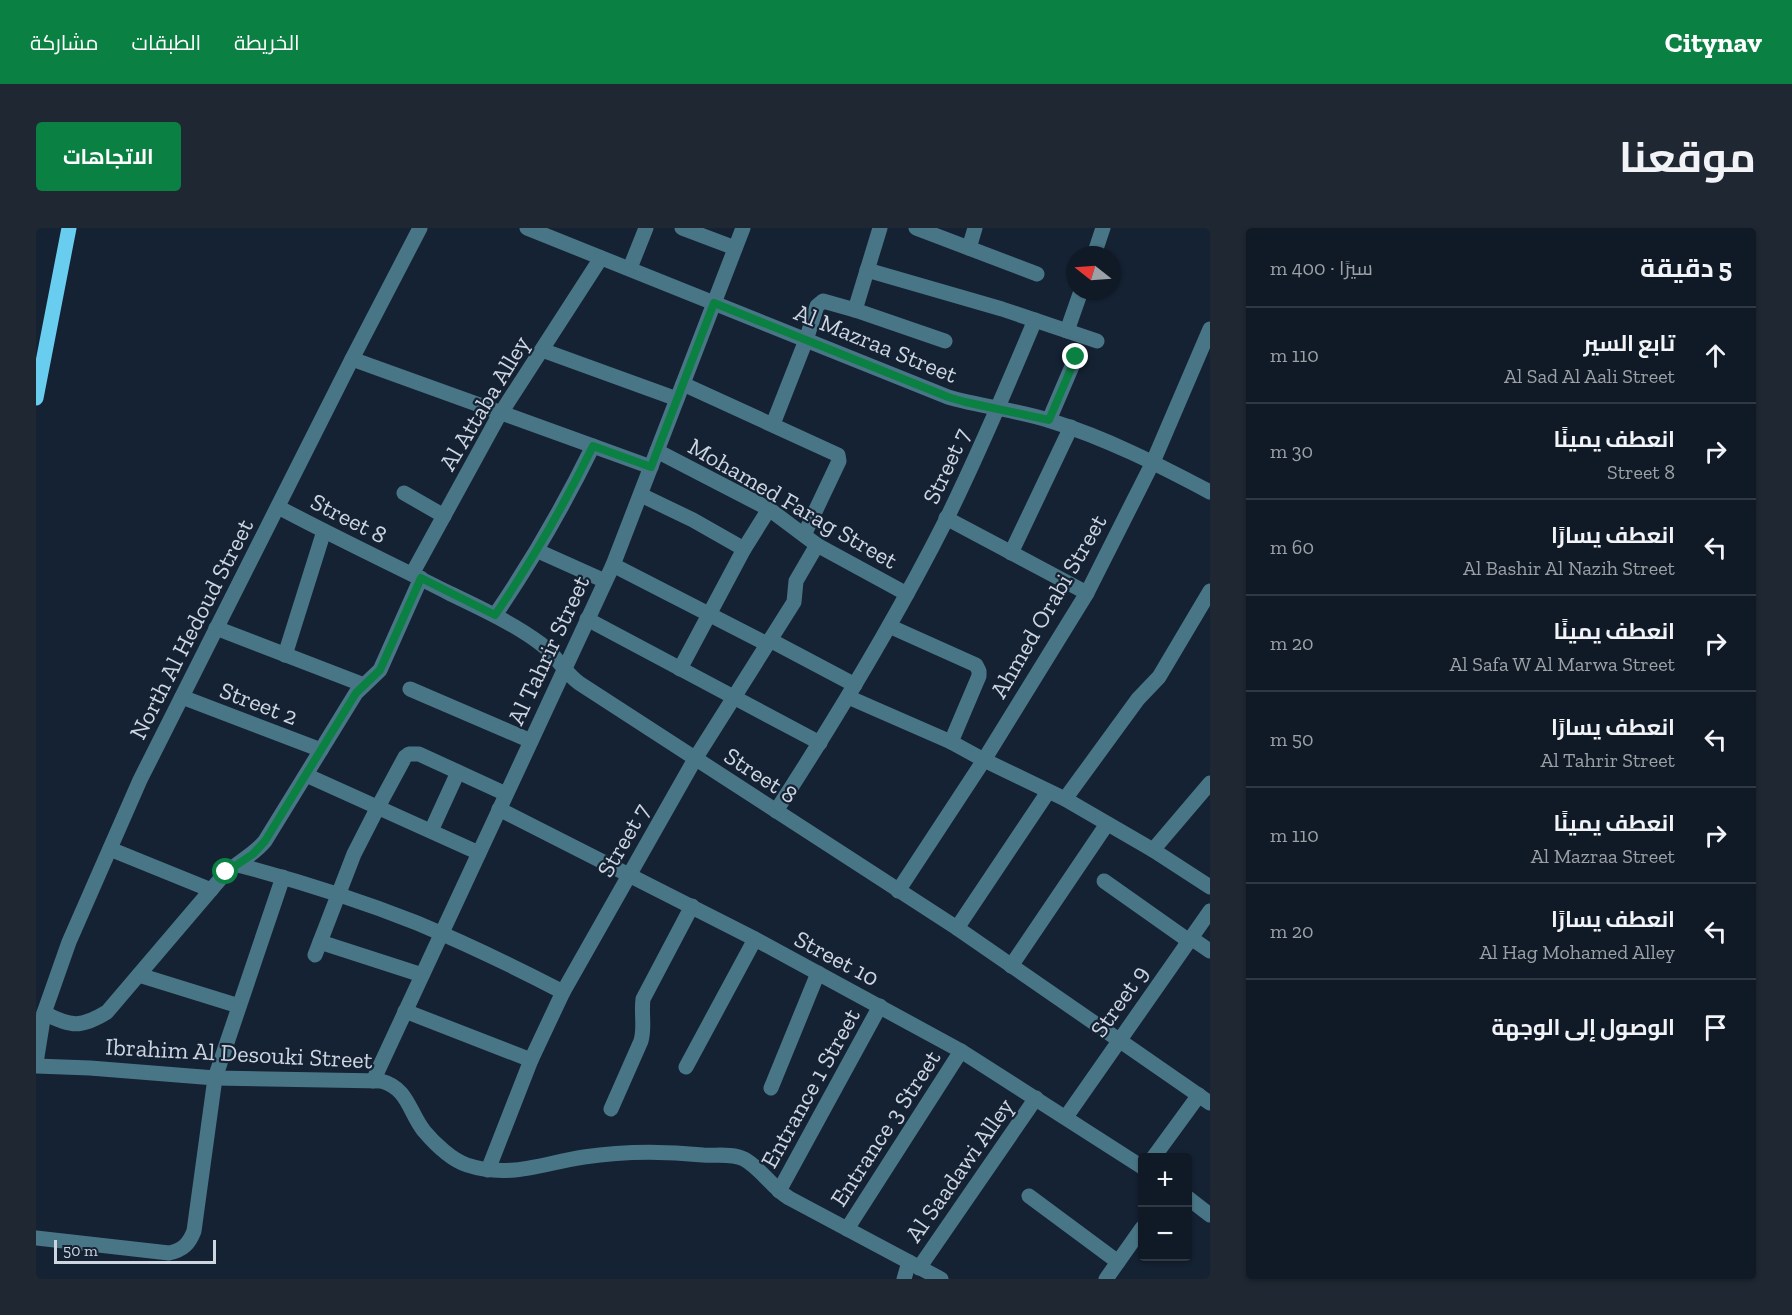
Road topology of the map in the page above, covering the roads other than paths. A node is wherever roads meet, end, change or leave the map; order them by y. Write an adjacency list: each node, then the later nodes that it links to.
1 (69, 228): 32 (main road)
2 (420, 228): 30 (street, North Al Hedoud Street)
3 (527, 228): 11 (street, Al Mazraa Street)
4 (646, 228): 16 (street)
5 (682, 228): 13 (street)
6 (743, 228): 13 (street, Al Tahrir Street)
7 (880, 228): 17 (street)
8 (916, 228): 14 (street)
9 (975, 228): 14 (street)
10 (1103, 228): 12 (street)
11 (557, 233): 15 (street, Al Mazraa Street)
12 (1097, 246)
13 (735, 248): 20 (street, Al Tahrir Street)
14 (969, 248): 18 (street)
15 (601, 258): 16 (street, Al Mazraa Street); 28 (street, Al Attaba Alley)
16 (630, 268): 20 (street, Al Mazraa Street)
17 (867, 270): 21 (street); 22 (street)
18 (1037, 274)
19 (1078, 300): 24 (street)
20 (714, 303): 25 (street, Al Mazraa Street); 31 (street, Al Tahrir Street)
21 (855, 310): 25 (street); 26 (street)
22 (1035, 320): 24 (street); 34 (street, Street 7)
23 (1210, 329): 41 (street, Ahmed Orabi Street)
24 (1067, 331): 27 (street)
25 (806, 340): 34 (street, Al Mazraa Street); 37 (street)
26 (945, 340)
27 (1098, 341)
28 (542, 350): 33 (street); 35 (street, Al Attaba Alley)
29 (1076, 357): 36 (street)
30 (352, 359): 35 (street); 46 (street, North Al Hedoud Street)
31 (683, 384): 33 (street, Al Tahrir Street); 37 (street)
32 (36, 398)
33 (677, 399): 40 (street, Al Tahrir Street)
34 (998, 408): 36 (street, Al Mazraa Street); 49 (street, Street 7)
35 (501, 413): 39 (street); 48 (street, Al Attaba Alley)
36 (1049, 420): 38 (street, Al Mazraa Street)
37 (773, 424): 51 (street)
38 (1071, 427): 41 (street, Al Mazraa Street); 55 (street)
39 (593, 446): 42 (street); 54 (street)
40 (657, 452): 42 (street, Al Tahrir Street); 47 (street, Mohamed Farag Street)
41 (1153, 462): 43 (street, Al Mazraa Street); 60 (street, Ahmed Orabi Street)
42 (651, 467): 45 (street, Al Tahrir Street)
43 (1210, 492)
44 (404, 493): 48 (street)
45 (640, 495): 53 (street); 56 (street, Al Tahrir Street)
46 (278, 507): 50 (street, Street 8); 66 (street, North Al Hedoud Street)
47 (769, 510): 51 (street, Mohamed Farag Street); 53 (street)
48 (444, 516): 57 (street, Al Attaba Alley)
49 (946, 518): 55 (street); 61 (street, Street 7)
50 (324, 531): 57 (street, Street 8); 68 (street)
51 (804, 535): 52 (street, Mohamed Farag Street)
52 (817, 545): 61 (street, Mohamed Farag Street); 67 (street, Street 7)
53 (744, 549): 62 (street)
54 (538, 550): 58 (street); 63 (street)
55 (1011, 553): 60 (street)
56 (612, 565): 58 (street, Al Tahrir Street); 62 (street)
57 (417, 576): 63 (street, Street 8); 71 (street, Al Attaba Alley)
58 (605, 581): 64 (street, Al Tahrir Street)
59 (1210, 591): 87 (street)
60 (1087, 593): 81 (street, Ahmed Orabi Street)
61 (907, 594): 65 (street, Street 7)
62 (708, 614): 67 (street); 70 (street)
63 (495, 615): 69 (street, Street 8)
64 (587, 619): 69 (street, Al Tahrir Street); 70 (street)
65 (889, 626): 73 (street, Street 7); 77 (street)
66 (216, 628): 68 (street); 74 (street, North Al Hedoud Street)
67 (769, 642): 73 (street); 75 (street, Street 7)
68 (285, 655): 71 (street)
69 (564, 668): 76 (street, Al Tahrir Street); 80 (street, Street 8)
70 (680, 669): 75 (street)
71 (364, 685): 79 (street, Al Attaba Alley)
72 (410, 689): 76 (street)
73 (852, 691): 77 (street); 78 (street, Street 7)
74 (182, 697): 79 (street, Street 2); 93 (street, North Al Hedoud Street)
75 (734, 698): 78 (street); 80 (street, Street 7)
76 (531, 741): 86 (street, Al Tahrir Street)
77 (951, 742): 81 (street)
78 (820, 743): 90 (street, Street 7)
79 (321, 750): 83 (street, Al Attaba Alley)
80 (695, 759): 90 (street, Street 8); 97 (street, Street 7)
81 (984, 760): 85 (street); 102 (street, Ahmed Orabi Street)
82 (458, 772): 86 (street); 88 (street); 92 (street)
83 (306, 775): 88 (street); 96 (street, Al Attaba Alley)
84 (1210, 783): 94 (street)
85 (1048, 792): 87 (street); 106 (street)
86 (506, 794): 89 (street, Al Tahrir Street)
87 (1065, 799): 91 (street)
88 (378, 807): 92 (street); 103 (street)
89 (499, 809): 95 (street, Al Tahrir Street); 97 (street, Street 10)
90 (776, 811): 102 (street, Street 8)
91 (1107, 824): 94 (street); 111 (street)
92 (431, 831): 95 (street)
93 (110, 849): 101 (street); 119 (street, North Al Hedoud Street)
94 (1153, 850): 100 (street)
95 (479, 853): 107 (street, Al Tahrir Street)
96 (238, 865): 98 (street); 101 (street, Al Attaba Alley)
97 (629, 874): 104 (street, Street 10); 115 (street, Street 7)
98 (283, 877): 103 (street); 116 (street)
99 (1104, 881): 109 (street)
100 (1210, 887)
101 (211, 890): 113 (street, Al Attaba Alley)
102 (898, 891): 106 (street, Street 8)
103 (338, 894): 107 (street); 114 (street)
104 (692, 906): 108 (street, Street 10); 130 (street)
105 (1210, 911): 109 (street, Street 9)
106 (957, 928): 111 (street, Street 8)
107 (441, 933): 114 (street, Al Tahrir Street); 115 (street)
108 (755, 939): 112 (street, Street 10); 124 (street)
109 (1190, 940): 110 (street); 120 (street, Street 9)
110 (1210, 951)
111 (1011, 966): 120 (street, Street 8)
112 (819, 973): 117 (street, Street 10); 127 (street)
113 (139, 975): 116 (street); 119 (street, Al Attaba Alley)
114 (422, 975): 118 (street, Al Tahrir Street)
115 (564, 992): 122 (street, Street 7)
116 (239, 1006): 125 (street)
117 (880, 1006): 121 (street, Street 10); 135 (street, Entrance 1 Street)
118 (405, 1011): 122 (street); 126 (street, Al Tahrir Street)
119 (44, 1013): 123 (street, North Al Hedoud Street)
120 (1120, 1040): 129 (street, Street 8); 131 (street, Street 9)
121 (961, 1051): 128 (street, Street 10); 139 (street, Entrance 3 Street)
122 (531, 1060): 134 (street, Street 7)
123 (36, 1065): 125 (street, Ibrahim Al Desouki Street)
124 (686, 1067)
125 (215, 1078): 126 (street, Ibrahim Al Desouki Street); 141 (street)
126 (373, 1081): 134 (street, Ibrahim Al Desouki Street)
127 (771, 1088)
128 (1036, 1098): 131 (street, Street 10); 143 (street, Al Saadawi Alley)
129 (1204, 1099): 132 (street)
130 (611, 1109)
131 (1066, 1117): 133 (street, Street 10)
132 (1157, 1153)
133 (1138, 1164)
134 (488, 1170): 135 (street, Ibrahim Al Desouki Street)
135 (779, 1191): 139 (street, Ibrahim Al Desouki Street)
136 (1029, 1196): 142 (street)
137 (1192, 1201): 138 (street)
138 (1210, 1215)
139 (847, 1229): 143 (street, Ibrahim Al Desouki Street)
140 (1138, 1235): 142 (street)
141 (36, 1238)
142 (1118, 1262): 146 (street)
143 (914, 1265): 144 (street, Al Saadawi Alley); 145 (street, Ibrahim Al Desouki Street)
144 (904, 1279)
145 (940, 1279)
146 (1106, 1279)

